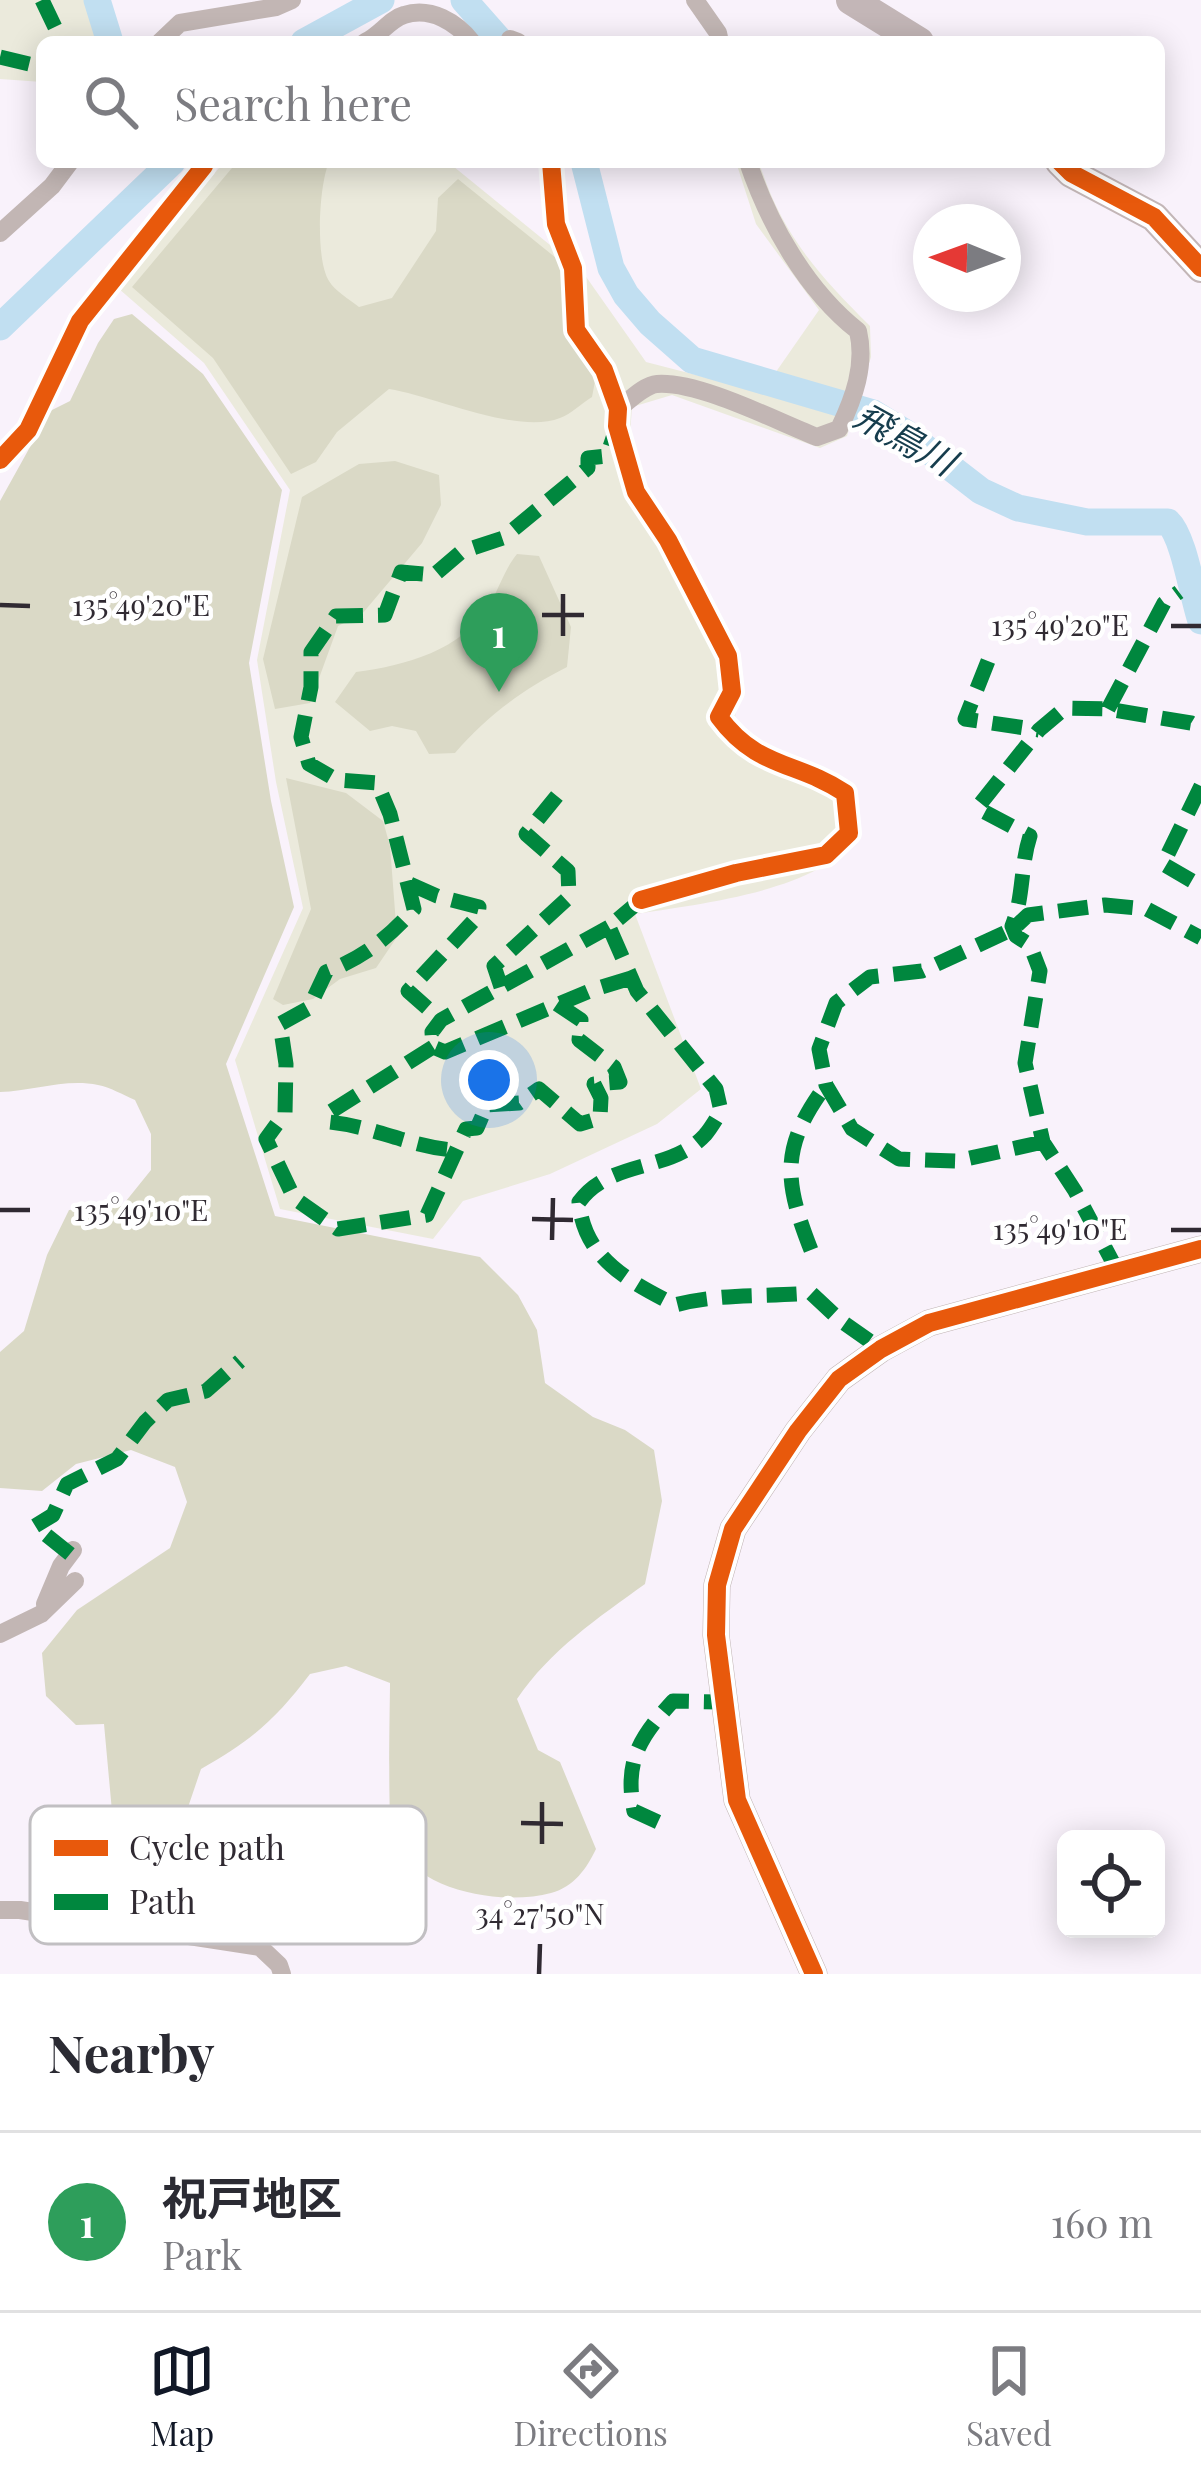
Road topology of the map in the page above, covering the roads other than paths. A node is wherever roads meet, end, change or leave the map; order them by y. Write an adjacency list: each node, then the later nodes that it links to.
1 (292, 0): 4 (street)
2 (695, 0): 7 (street)
3 (851, 0): 8 (main road)
4 (166, 36)
5 (374, 36): 6 (street)
6 (467, 36)
7 (719, 36)
8 (909, 36)
9 (66, 168): 13 (street)
10 (551, 168): 15 (street)
11 (750, 168): 15 (street)
12 (1067, 168): 14 (main road)
13 (0, 233)
14 (1201, 268)
15 (618, 409): 16 (street)
16 (641, 900)
17 (1201, 1249): 26 (street)
18 (73, 1550): 20 (street)
19 (75, 1581): 20 (street)
20 (41, 1614): 21 (street)
21 (0, 1634)
22 (0, 1910): 23 (street)
23 (30, 1914)
24 (239, 1944): 25 (street)
25 (281, 1974)
26 (814, 1974)

